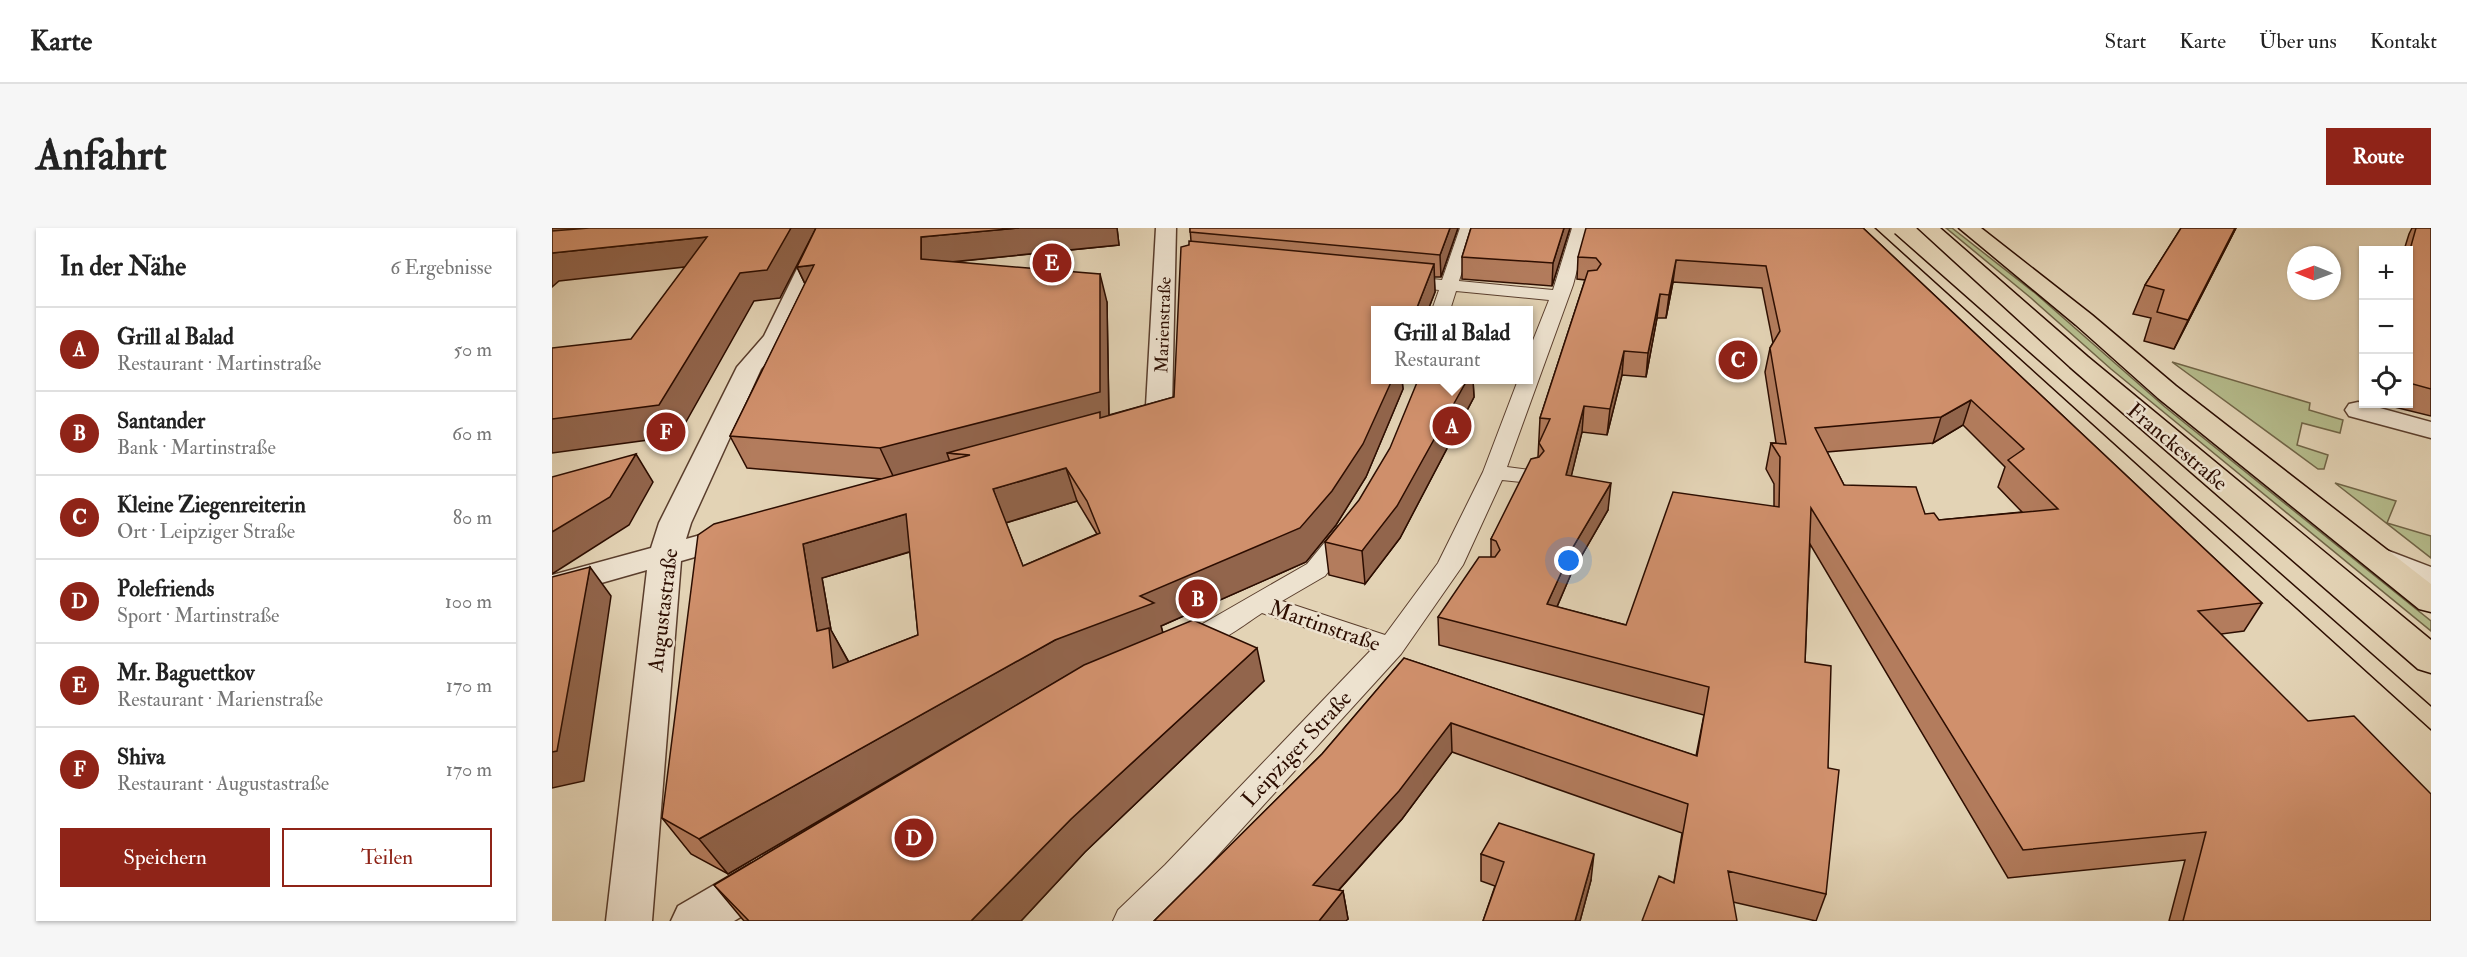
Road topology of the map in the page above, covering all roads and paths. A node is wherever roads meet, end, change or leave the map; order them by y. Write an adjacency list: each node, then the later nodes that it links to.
1 (827, 228): 21 (street, Augustastraße)
2 (1166, 228): 15 (street, Marienstraße)
3 (1468, 228): 8 (street)
4 (1580, 228): 9 (street, Leipziger Straße)
5 (1928, 228): 28 (main road, Franckestraße)
6 (1969, 228): 20 (main road, Franckestraße)
7 (1390, 280): 8 (street)
8 (1450, 286): 9 (street); 10 (street)
9 (1568, 289): 11 (street, Leipziger Straße)
10 (1443, 306)
11 (1533, 368)
12 (1526, 384): 16 (street, Leipziger Straße)
13 (2358, 410): 14 (street)
14 (2431, 430)
15 (1107, 433)
16 (1494, 472): 17 (street); 27 (street, Leipziger Straße)
17 (1530, 476)
18 (1358, 513): 25 (street, Martinstraße)
19 (767, 527): 21 (street)
20 (2366, 550): 22 (street); 24 (main road, Franckestraße)
21 (665, 555): 23 (street); 31 (street, Augustastraße)
22 (2431, 580)
23 (552, 586)
24 (2431, 601)
25 (1259, 603): 26 (street, Martinstraße); 27 (street, Martinstraße)
26 (1186, 644)
27 (1390, 647): 32 (street, Leipziger Straße)
28 (2431, 660)
29 (801, 857): 30 (street)
30 (707, 918)
31 (629, 921)
32 (1131, 921)

